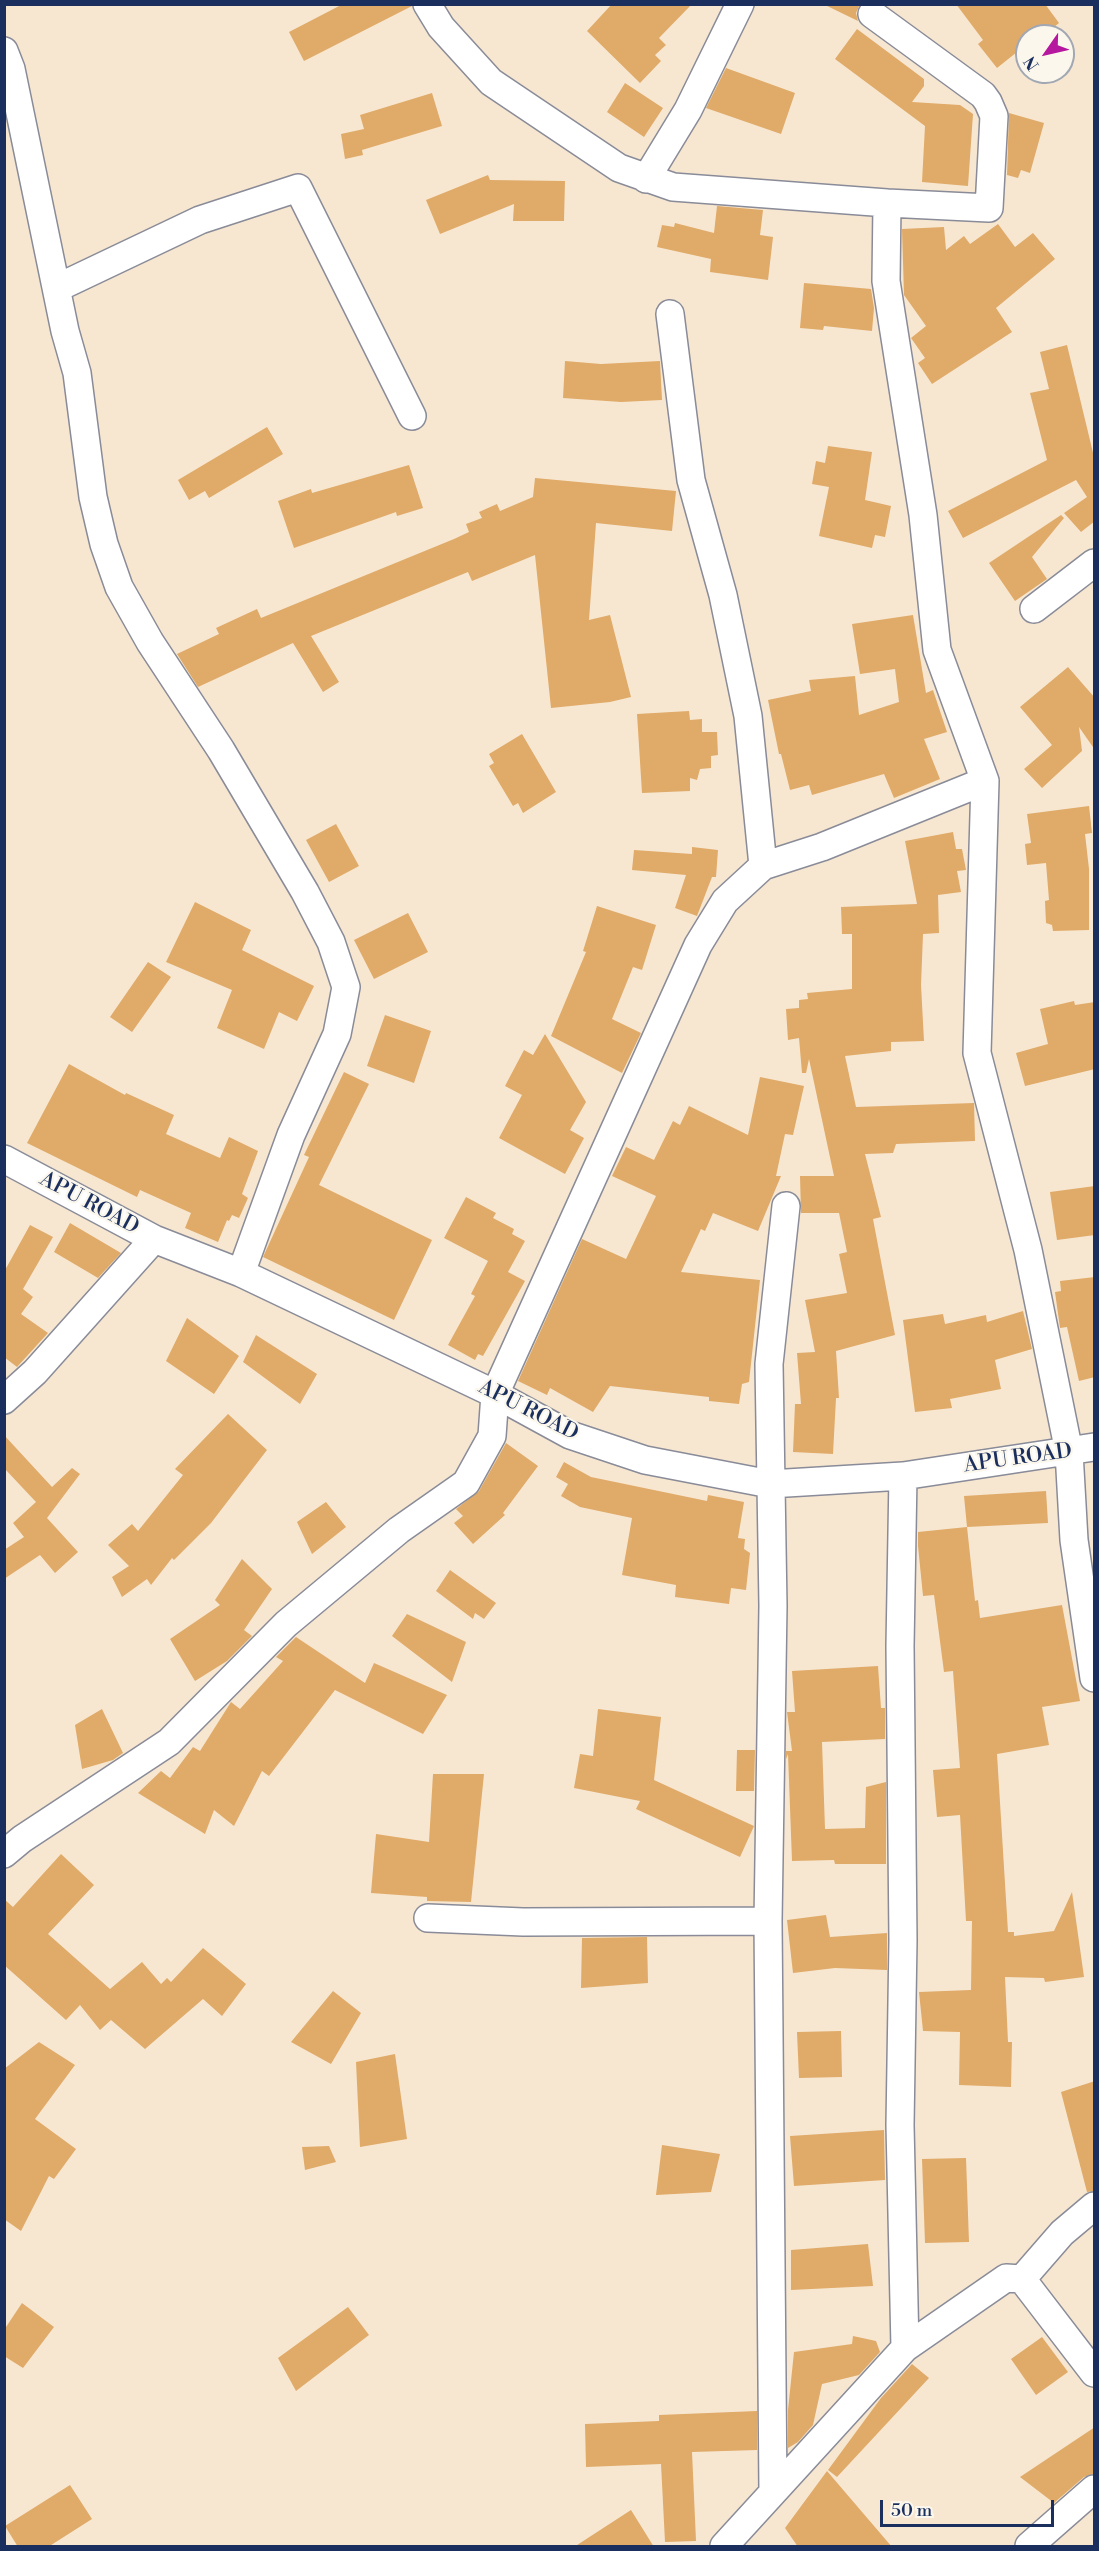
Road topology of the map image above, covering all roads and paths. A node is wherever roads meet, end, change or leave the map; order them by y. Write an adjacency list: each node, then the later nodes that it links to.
1 (428, 4): 6 (street)
2 (740, 4): 6 (street)
3 (872, 14): 7 (street)
4 (4, 51): 5 (street)
5 (16, 154): 8 (street)
6 (646, 179): 7 (street)
7 (887, 203): 13 (street)
8 (57, 288): 10 (street); 18 (street)
9 (670, 314): 14 (street)
10 (412, 416)
11 (1095, 563): 12 (street)
12 (1034, 609)
13 (985, 781): 14 (street); 21 (street)
14 (763, 866): 19 (street)
15 (4, 1159): 17 (street, APU ROAD)
16 (786, 1206): 23 (street)
17 (154, 1239): 18 (street, APU ROAD); 20 (street)
18 (241, 1274): 19 (street, APU ROAD)
19 (495, 1394): 23 (street, APU ROAD); 25 (street)
20 (4, 1400)
21 (1082, 1450): 22 (street, APU ROAD); 24 (street)
22 (903, 1476): 23 (street, APU ROAD); 30 (street)
23 (770, 1484): 27 (street)
24 (1095, 1678)
25 (4, 1854)
26 (428, 1918): 27 (street)
27 (768, 1921): 33 (street)
28 (1095, 2206): 29 (street)
29 (1022, 2278): 30 (street); 31 (street)
30 (905, 2348): 33 (street)
31 (1095, 2373)
32 (1095, 2489): 35 (street)
33 (772, 2492): 34 (street)
34 (724, 2547)
35 (1029, 2547)

